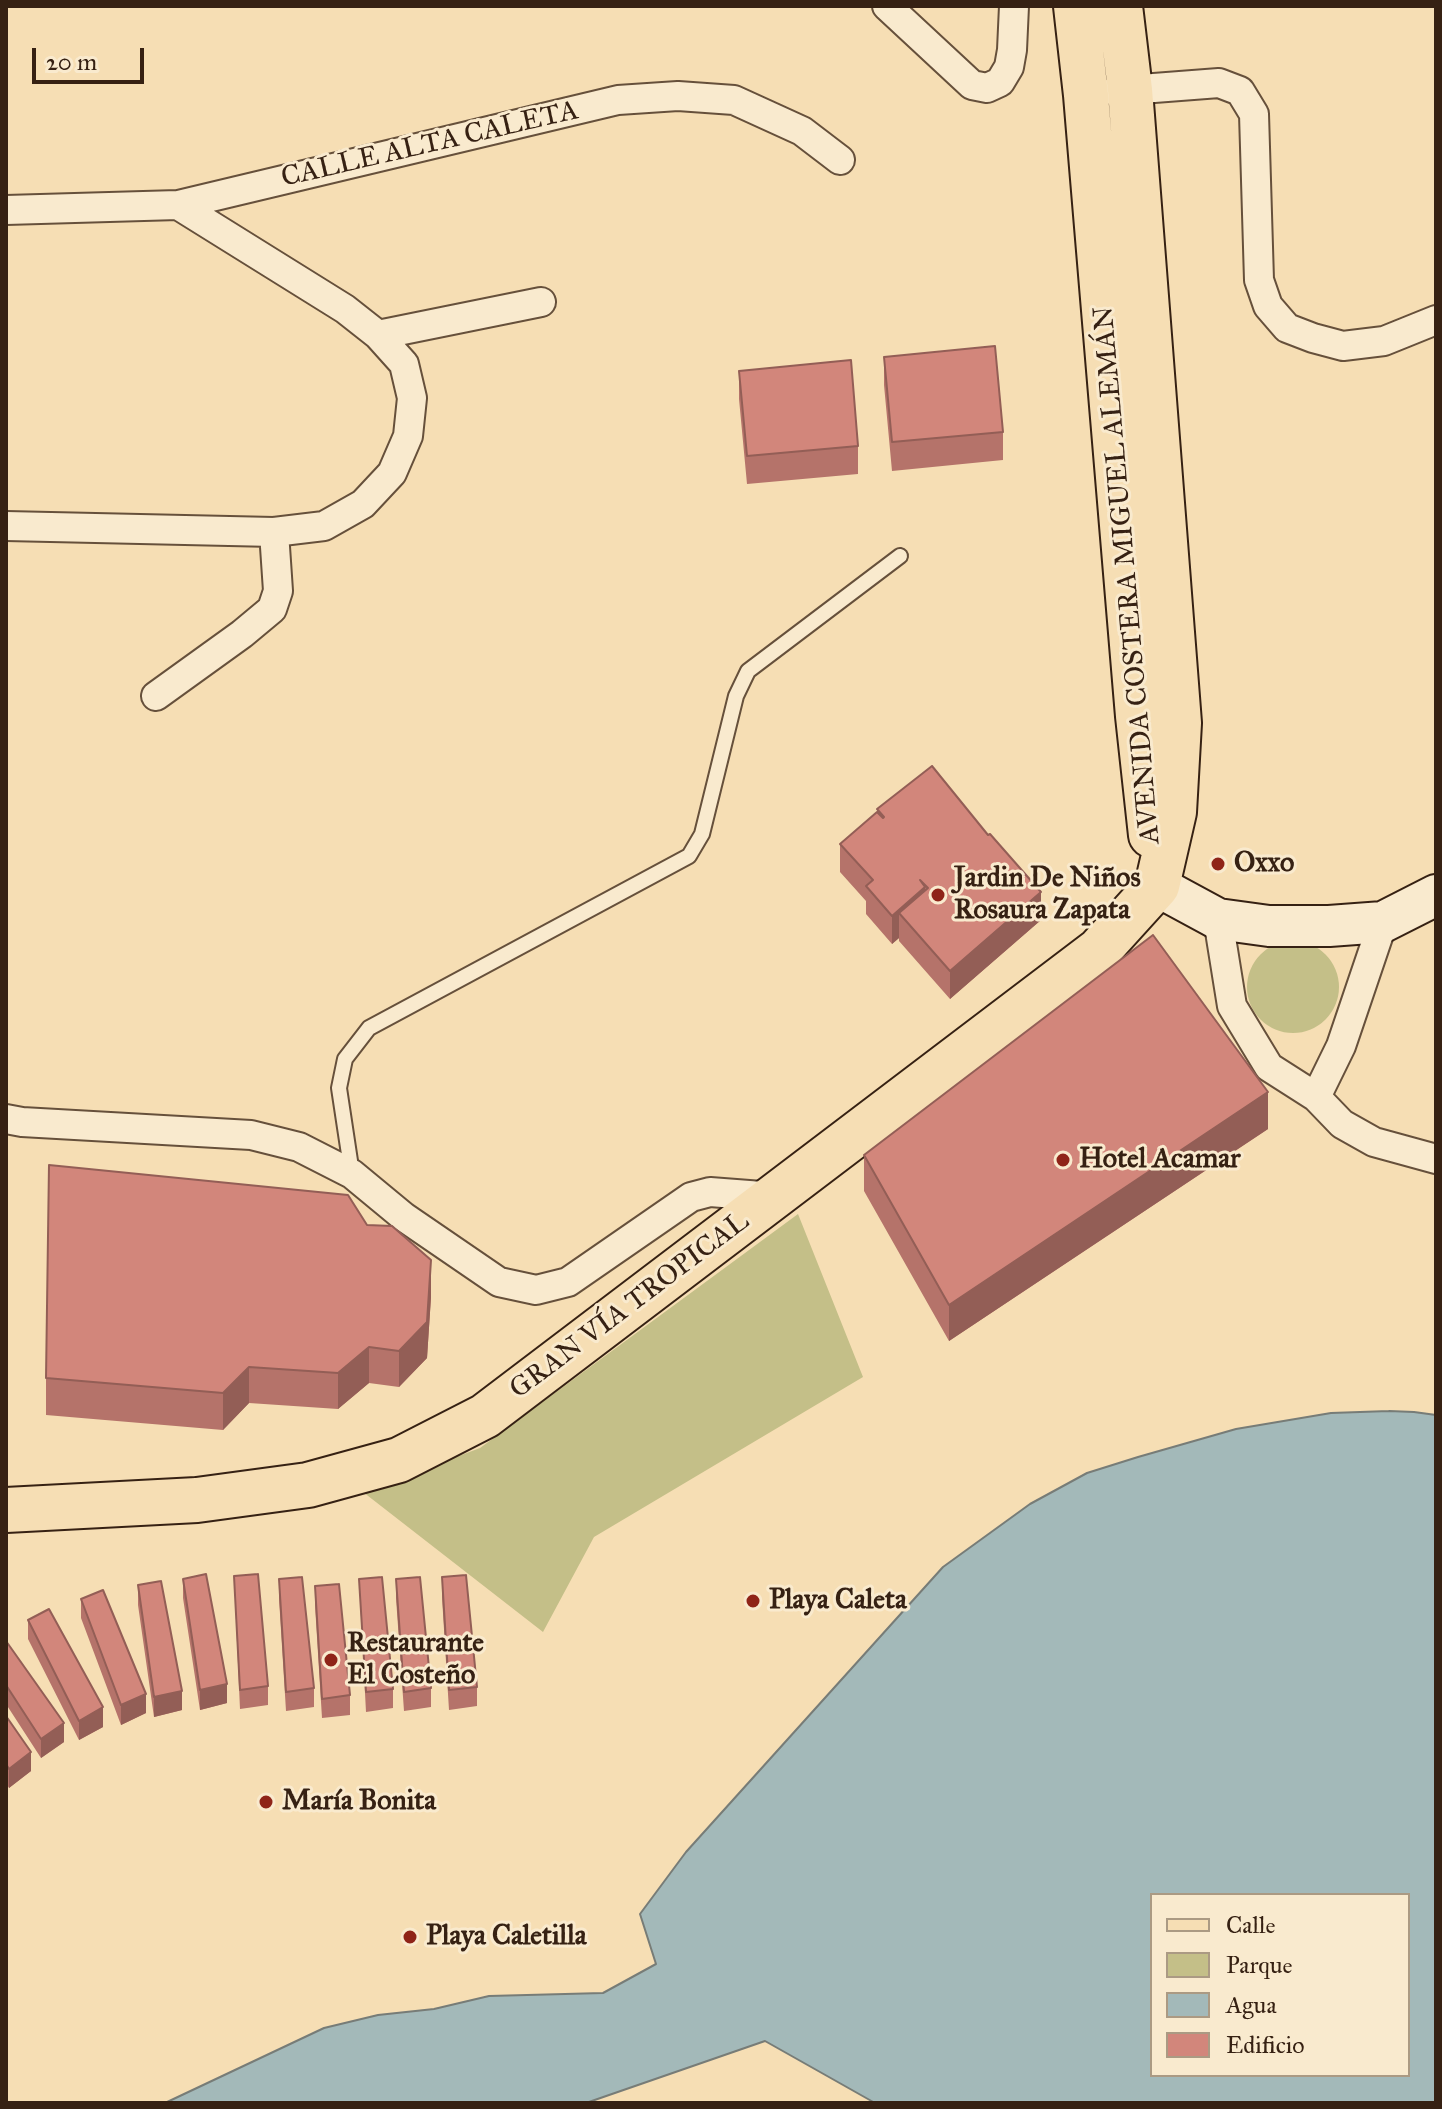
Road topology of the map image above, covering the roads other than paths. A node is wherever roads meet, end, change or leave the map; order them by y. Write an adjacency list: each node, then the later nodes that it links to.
1 (887, 6): 2 (street)
2 (1014, 6)
3 (1076, 6): 6 (main road, AVENIDA COSTERA MIGUEL ALEMÁN)
4 (1120, 6): 5 (main road, AVENIDA COSTERA MIGUEL ALEMÁN)
5 (1130, 90): 6 (street); 11 (street); 17 (main road, AVENIDA COSTERA MIGUEL ALEMÁN)
6 (1086, 95): 17 (main road, AVENIDA COSTERA MIGUEL ALEMÁN)
7 (840, 160): 8 (street, CALLE ALTA CALETA)
8 (178, 205): 9 (street, CALLE ALTA CALETA); 12 (street)
9 (6, 210)
10 (541, 302): 12 (street)
11 (1436, 320)
12 (378, 335): 14 (street)
13 (6, 526): 14 (street)
14 (274, 532): 16 (street)
15 (900, 556): 24 (lane)
16 (156, 696)
17 (1157, 886): 19 (street); 25 (main road, GRAN VÍA TROPICAL)
18 (1436, 895): 20 (street)
19 (1218, 919): 20 (street); 21 (street)
20 (1383, 922): 21 (street)
21 (1316, 1097): 23 (street)
22 (6, 1119): 24 (street)
23 (1436, 1159)
24 (352, 1174): 25 (street)
25 (775, 1197): 26 (main road, GRAN VÍA TROPICAL)
26 (6, 1510)

